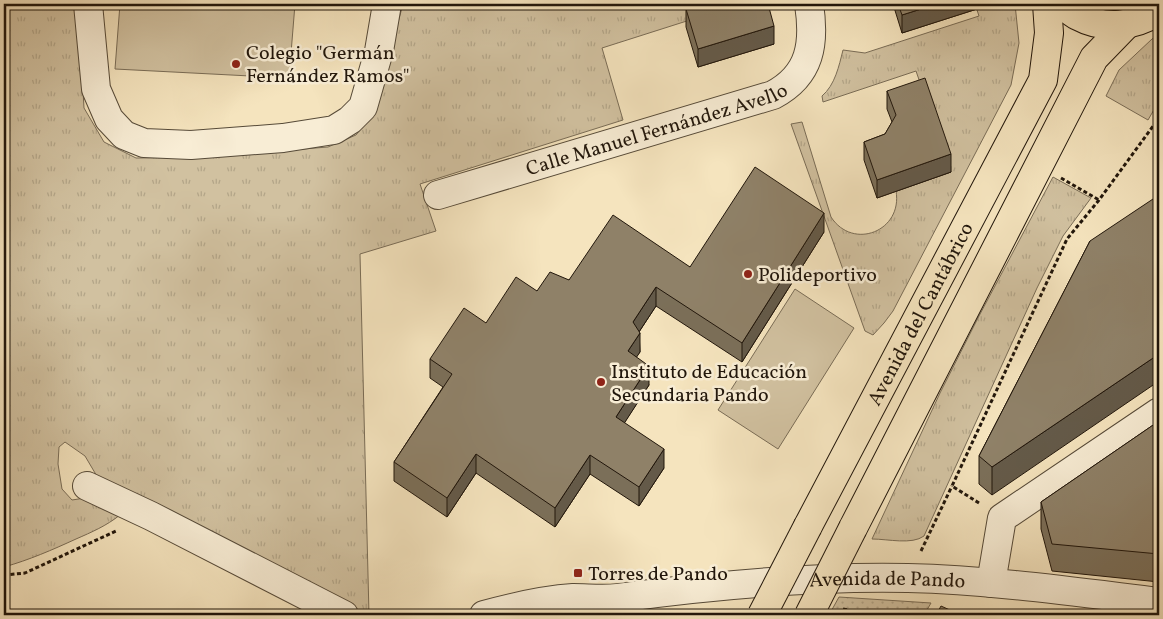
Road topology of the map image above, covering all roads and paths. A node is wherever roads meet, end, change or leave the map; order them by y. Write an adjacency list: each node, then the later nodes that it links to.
1 (88, 4): 2 (street)
2 (387, 4)
3 (809, 4): 10 (street, Calle Manuel Fernández Avello)
4 (1047, 4): 25 (main road, Avenida del Cantábrico, bridge)
5 (1062, 4): 7 (main road)
6 (1159, 10): 7 (main road)
7 (1126, 25): 26 (main road, Avenida del Cantábrico, bridge)
8 (1159, 118): 11 (path)
9 (1062, 178): 11 (path)
10 (438, 195)
11 (1099, 200): 14 (path)
12 (1159, 412): 16 (street)
13 (87, 486): 15 (street)
14 (952, 486): 16 (path); 18 (path)
15 (151, 516): 17 (path); 22 (street)
16 (1002, 518): 19 (street)
17 (4, 575)
18 (908, 578): 19 (street, Avenida de Pando); 20 (street, Avenida de Pando)
19 (991, 584): 21 (street, Avenida de Pando)
20 (616, 598): 23 (street, Avenida de Pando); 24 (street, Avenida de Pando)
21 (1159, 602)
22 (344, 615)
23 (484, 615)
24 (567, 615)
25 (762, 615)
26 (809, 615)

